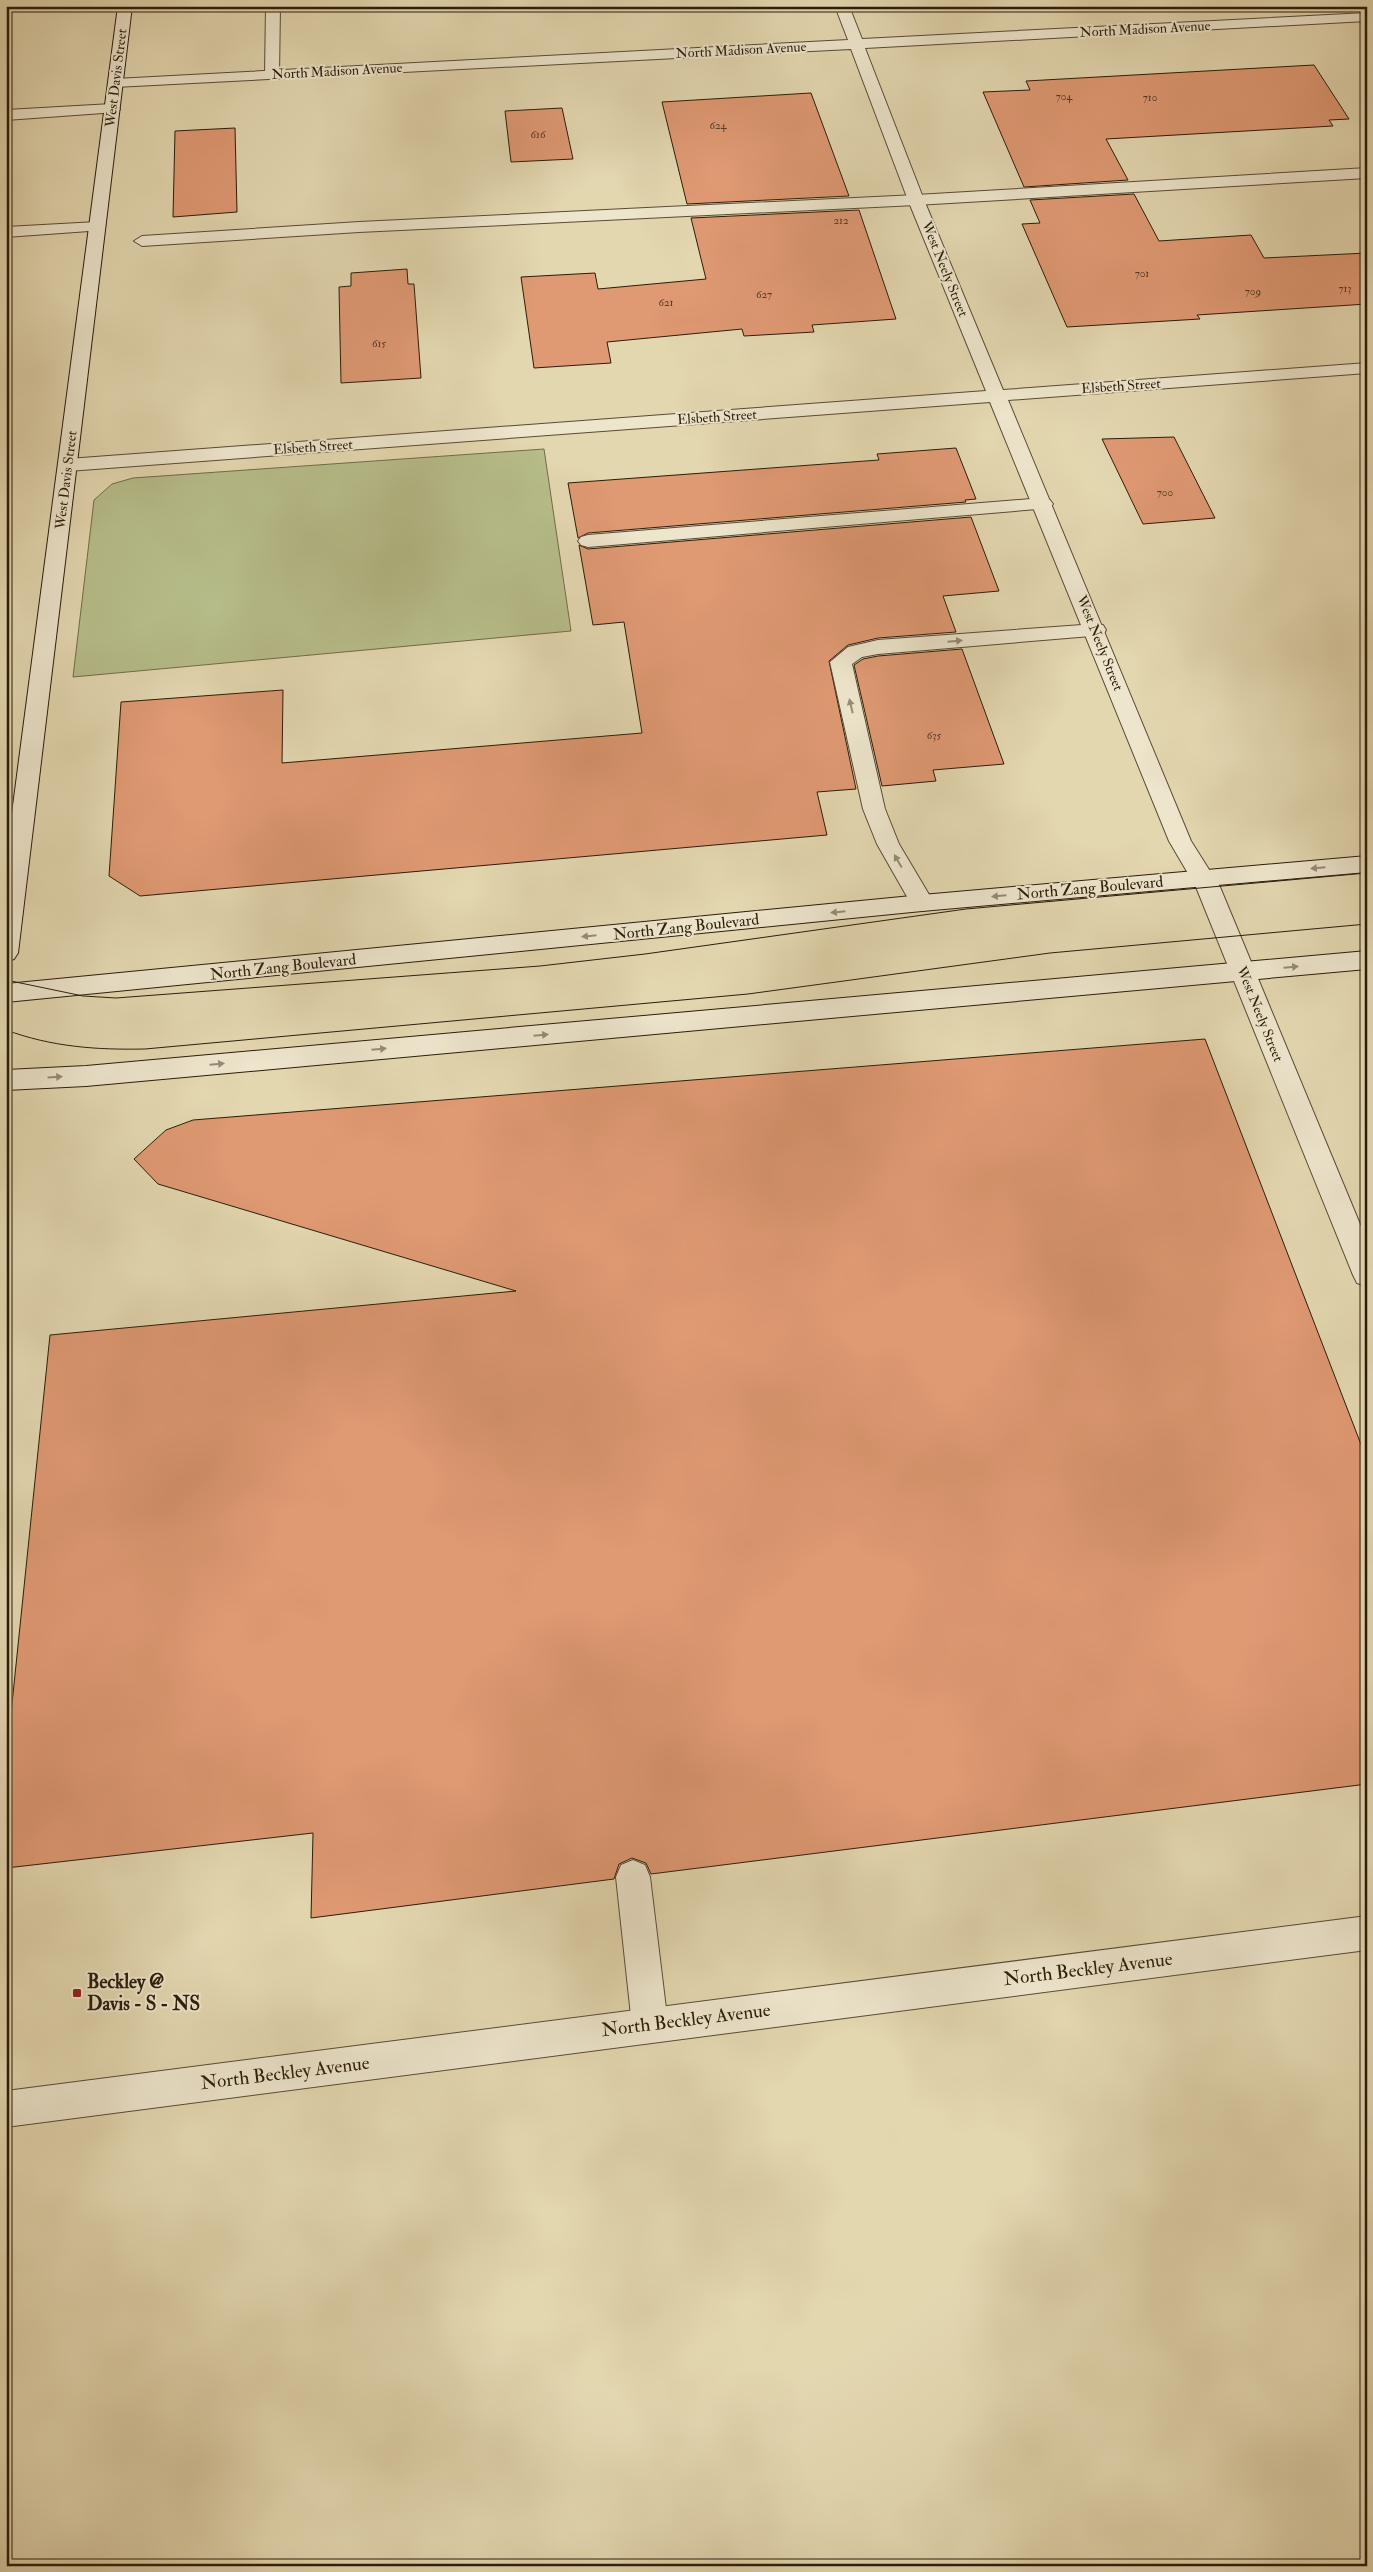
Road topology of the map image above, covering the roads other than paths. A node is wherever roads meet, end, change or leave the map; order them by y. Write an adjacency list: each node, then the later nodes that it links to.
1 (125, 6): 7 (street, West Davis Street)
2 (273, 6): 6 (street)
3 (842, 6): 5 (street, West Neely Street)
4 (1367, 17): 5 (street, North Madison Avenue)
5 (856, 44): 6 (street, North Madison Avenue); 11 (street, West Neely Street)
6 (272, 75): 7 (street, North Madison Avenue)
7 (115, 83): 8 (street, West Davis Street)
8 (112, 108): 9 (street); 12 (street, West Davis Street)
9 (6, 115)
10 (1367, 173): 11 (street)
11 (916, 200): 14 (street); 16 (street, West Neely Street)
12 (98, 227): 13 (street); 17 (street, West Davis Street)
13 (6, 232)
14 (142, 241)
15 (1367, 368): 16 (street, Elsbeth Street)
16 (998, 395): 17 (street, Elsbeth Street); 18 (street, West Neely Street)
17 (68, 466): 24 (street, West Davis Street)
18 (1043, 504): 19 (street); 20 (street, West Neely Street)
19 (588, 541)
20 (1096, 630): 22 (street, West Neely Street); 23 (street, one-way to 20)
21 (1367, 864): 22 (street, North Zang Boulevard, one-way to 22)
22 (1204, 878): 23 (street, North Zang Boulevard, one-way to 23); 26 (street, West Neely Street)
23 (922, 903): 27 (street, North Zang Boulevard, one-way to 27)
24 (6, 953)
25 (1367, 960): 26 (street, one-way to 25)
26 (1243, 971): 28 (street, one-way to 26); 29 (street, West Neely Street)
27 (6, 993)
28 (6, 1080)
29 (1367, 1275)
30 (633, 1877): 32 (street)
31 (1367, 1933): 32 (street, North Beckley Avenue)
32 (650, 2025): 33 (street, North Beckley Avenue)
33 (6, 2109)

